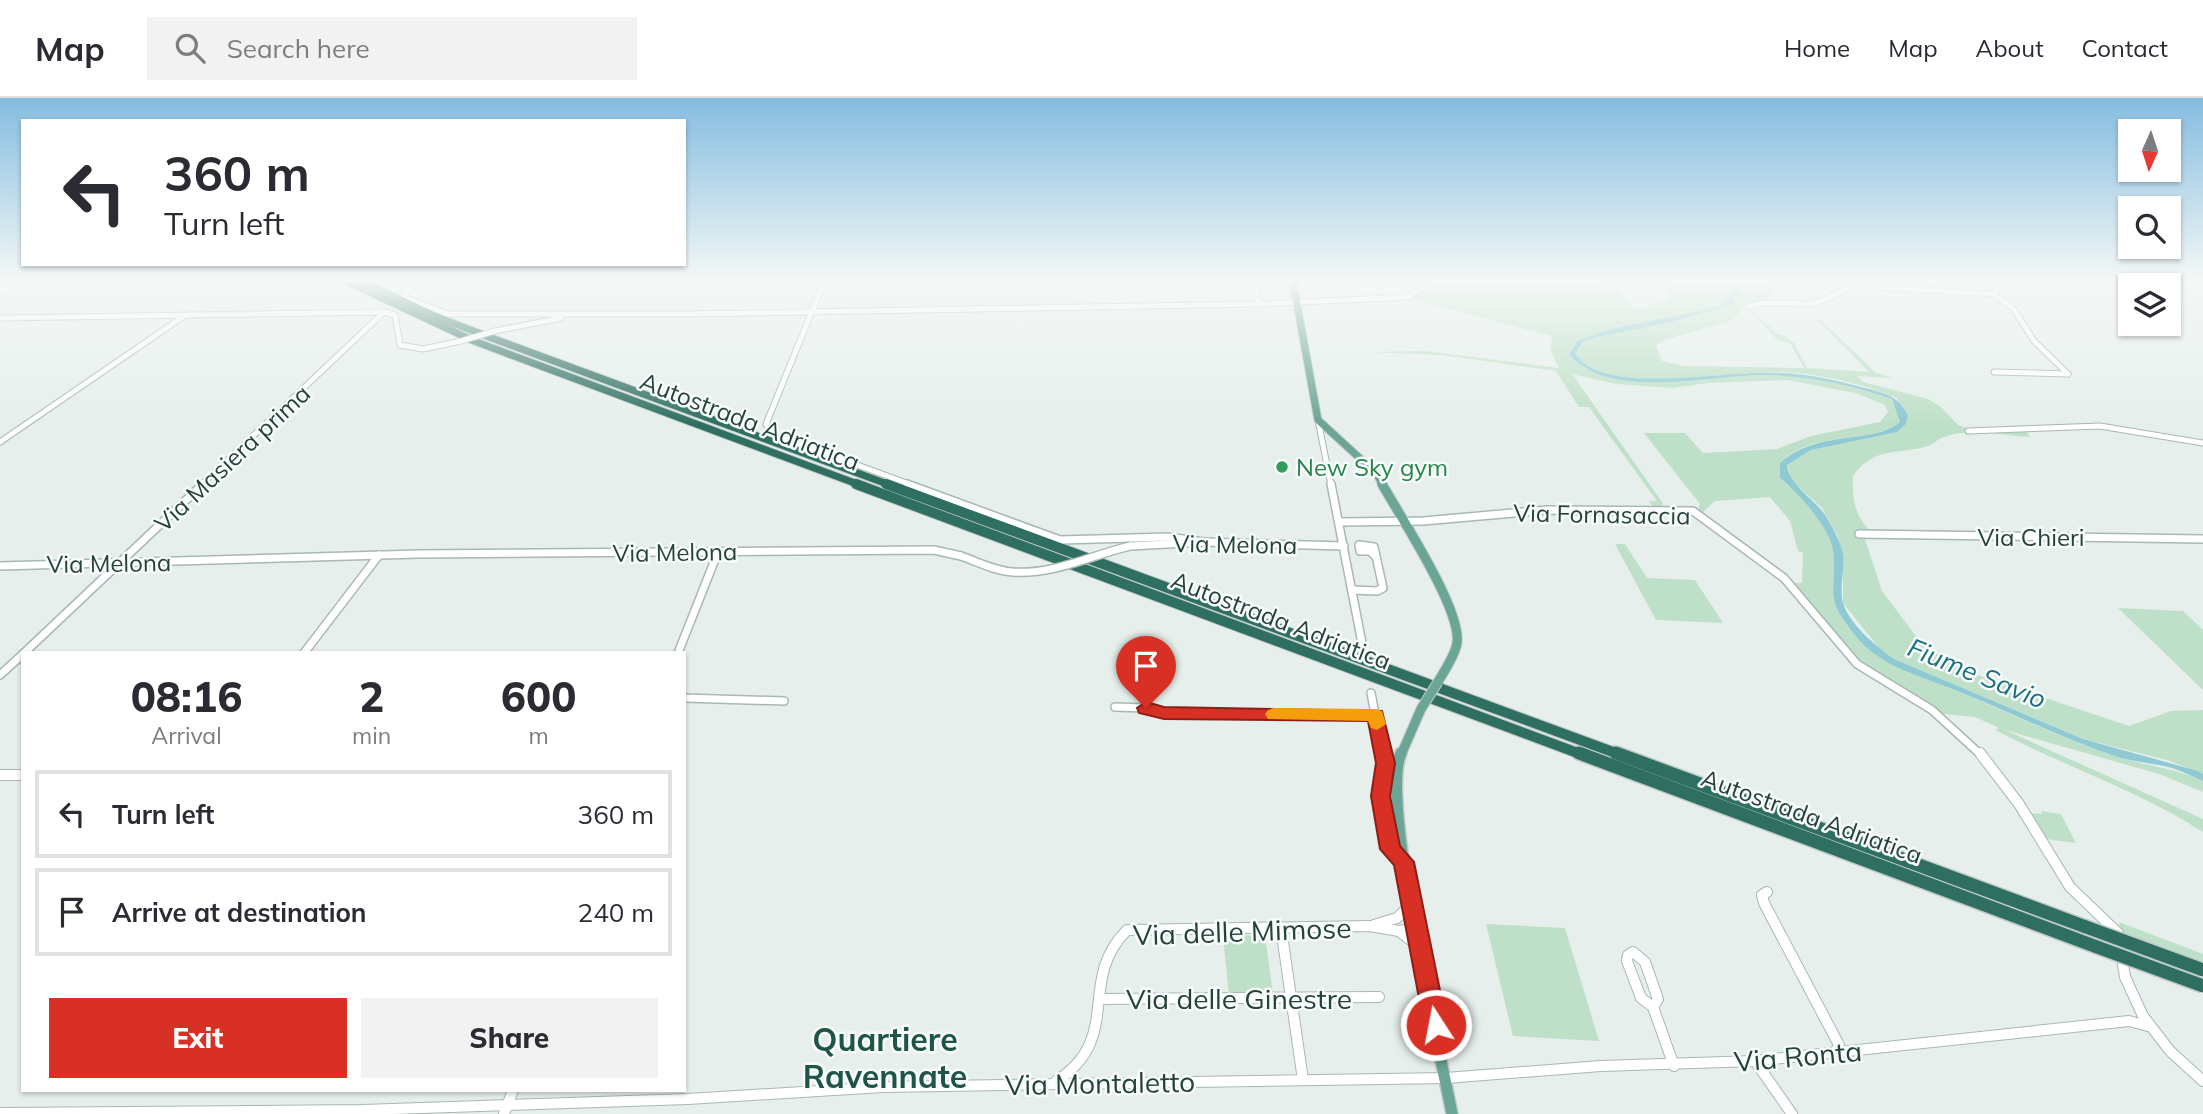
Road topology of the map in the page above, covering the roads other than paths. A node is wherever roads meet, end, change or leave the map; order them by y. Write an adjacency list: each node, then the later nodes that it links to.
1 (164, 329): 15 (street)
2 (366, 329): 26 (street, Via Masiera prima)
3 (396, 329): 6 (street, bridge)
4 (448, 329): 52 (highway, Autostrada Adriatica, bridge)
5 (469, 329): 51 (highway, Autostrada Adriatica, bridge)
6 (504, 329)
7 (805, 329): 21 (street)
8 (1302, 329): 11 (main road)
9 (2026, 329): 10 (street)
10 (1994, 372)
11 (1318, 420): 13 (main road); 14 (street)
12 (1968, 431): 16 (street)
13 (1333, 435): 14 (street); 18 (main road)
14 (1322, 441): 17 (street)
15 (0, 442)
16 (2203, 443)
17 (1339, 522): 18 (street, Via Fornasaccia); 22 (street)
18 (1404, 522): 42 (main road, bridge); 57 (street, Via Fornasaccia)
19 (1859, 534): 20 (street, Via Chieri)
20 (2203, 539)
21 (1204, 542): 22 (street, Via Melona); 23 (street, Via Melona, bridge)
22 (1344, 546): 28 (street)
23 (718, 552): 24 (street, Via Melona); 32 (street)
24 (379, 555): 26 (street, Via Melona); 31 (street)
25 (1376, 557): 28 (street)
26 (119, 562): 27 (street, Via Melona); 30 (street, Via Masiera prima)
27 (0, 566)
28 (1352, 590): 29 (street)
29 (1362, 643)
30 (25, 651)
31 (306, 651)
32 (679, 651)
33 (21, 655): 34 (street, Via Masiera prima)
34 (0, 675)
35 (1371, 692): 39 (street)
36 (686, 698): 37 (street)
37 (784, 701)
38 (1115, 707): 39 (street)
39 (1376, 715): 42 (street)
40 (0, 775): 41 (street)
41 (21, 775)
42 (1404, 862): 44 (main road)
43 (1767, 892): 58 (street)
44 (1412, 903): 45 (street, Via delle Mimose); 48 (main road)
45 (1397, 918): 46 (street, Via delle Mimose); 48 (street)
46 (1370, 926): 47 (street, Via delle Mimose); 49 (street, Via delle Mimose)
47 (1280, 928): 54 (street); 55 (street, Via delle Mimose)
48 (1417, 928): 49 (street, Via delle Mimose); 50 (main road)
49 (1399, 931): 50 (street, Via delle Mimose)
50 (1421, 948): 61 (main road)
51 (2203, 970)
52 (2203, 986)
53 (1379, 997): 54 (street, Via delle Ginestre)
54 (1290, 998): 55 (street, Via delle Ginestre); 62 (street)
55 (1099, 999): 64 (street, Via delle Mimose)
56 (1653, 1007): 56 (street); 60 (street)
57 (2148, 1026): 58 (street, Via Ronta); 63 (street, Via Fornasaccia)
58 (1835, 1053): 59 (street, Via Ronta)
59 (1755, 1061): 60 (street, Via Ronta); 69 (street)
60 (1674, 1066): 61 (street, Via Ronta)
61 (1446, 1078): 62 (street, Via Montaletto); 68 (main road)
62 (1303, 1080): 64 (street, Via Montaletto)
63 (2203, 1081)
64 (1052, 1083): 66 (street, Via Montaletto)
65 (512, 1092): 66 (street)
66 (505, 1110): 67 (street, Via Montaletto)
67 (0, 1113)
68 (1452, 1114)
69 (1792, 1114)

